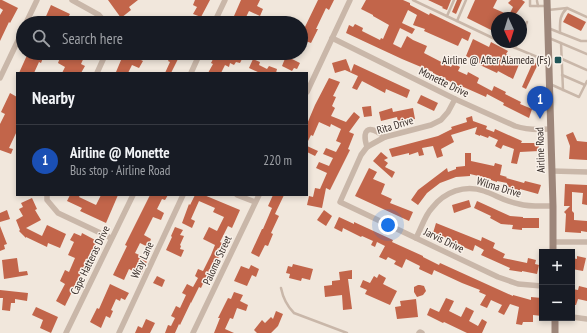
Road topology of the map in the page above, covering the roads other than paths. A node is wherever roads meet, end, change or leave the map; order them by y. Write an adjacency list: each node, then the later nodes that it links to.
1 (37, 0): 15 (street)
2 (72, 0): 16 (street)
3 (225, 0): 17 (street)
4 (350, 0): 25 (street)
5 (413, 0): 11 (lane)
6 (424, 0): 11 (lane)
7 (454, 0): 18 (lane)
8 (466, 0): 20 (lane)
9 (530, 0): 13 (lane)
10 (537, 1): 13 (lane)
11 (422, 4): 18 (lane)
12 (547, 5): 13 (lane); 14 (lane); 21 (main road, Airline Road)
13 (538, 6)
14 (567, 8): 19 (lane); 22 (lane)
15 (29, 16)
16 (100, 16)
17 (217, 16)
18 (447, 16): 20 (lane)
19 (587, 17)
20 (457, 21): 23 (lane)
21 (547, 27): 22 (lane); 24 (main road, Airline Road)
22 (560, 32): 26 (lane)
23 (491, 37)
24 (547, 37): 27 (lane); 34 (main road, Airline Road)
25 (332, 38): 43 (street); 45 (street, Monette Drive)
26 (587, 41)
27 (561, 43): 30 (lane); 31 (lane)
28 (16, 45): 39 (street)
29 (515, 48): 34 (lane)
30 (587, 54)
31 (562, 59): 35 (lane); 38 (lane)
32 (103, 60): 36 (street)
33 (197, 60): 37 (street)
34 (548, 61): 41 (main road, Airline Road)
35 (587, 70)
36 (97, 72)
37 (191, 72)
38 (562, 74): 42 (lane); 44 (lane)
39 (0, 78)
40 (587, 81): 42 (lane)
41 (549, 84): 44 (lane); 46 (main road, Airline Road)
42 (585, 85): 44 (lane)
43 (308, 90)
44 (562, 90)
45 (455, 99): 46 (street, Monette Drive); 47 (street, Rita Drive)
46 (550, 129): 49 (main road, Airline Road)
47 (385, 137): 48 (street, Rita Drive); 48 (street)
48 (367, 147): 57 (street, Rita Drive)
49 (552, 171): 50 (street); 58 (main road, Airline Road)
50 (587, 172)
51 (47, 196): 59 (street)
52 (132, 196): 59 (street, Cape Hatteras Drive)
53 (184, 196): 70 (street, Wray Lane)
54 (240, 196): 56 (street)
55 (258, 196): 56 (street, Paloma Street)
56 (255, 202): 71 (street, Paloma Street)
57 (340, 202): 60 (street, Jarvis Drive)
58 (553, 206): 60 (street, Wilma Drive); 61 (main road, Airline Road)
59 (111, 238): 69 (street, Cape Hatteras Drive)
60 (416, 238): 64 (street, Jarvis Drive)
61 (553, 242): 62 (street); 63 (main road, Airline Road)
62 (587, 242)
63 (553, 249)
64 (539, 286)
65 (282, 288): 72 (lane)
66 (575, 317): 67 (street)
67 (587, 319)
68 (556, 321): 75 (main road)
69 (66, 333)
70 (119, 333)
71 (193, 333)
72 (347, 333)
73 (419, 333): 74 (street)
74 (422, 333)
75 (555, 333)

